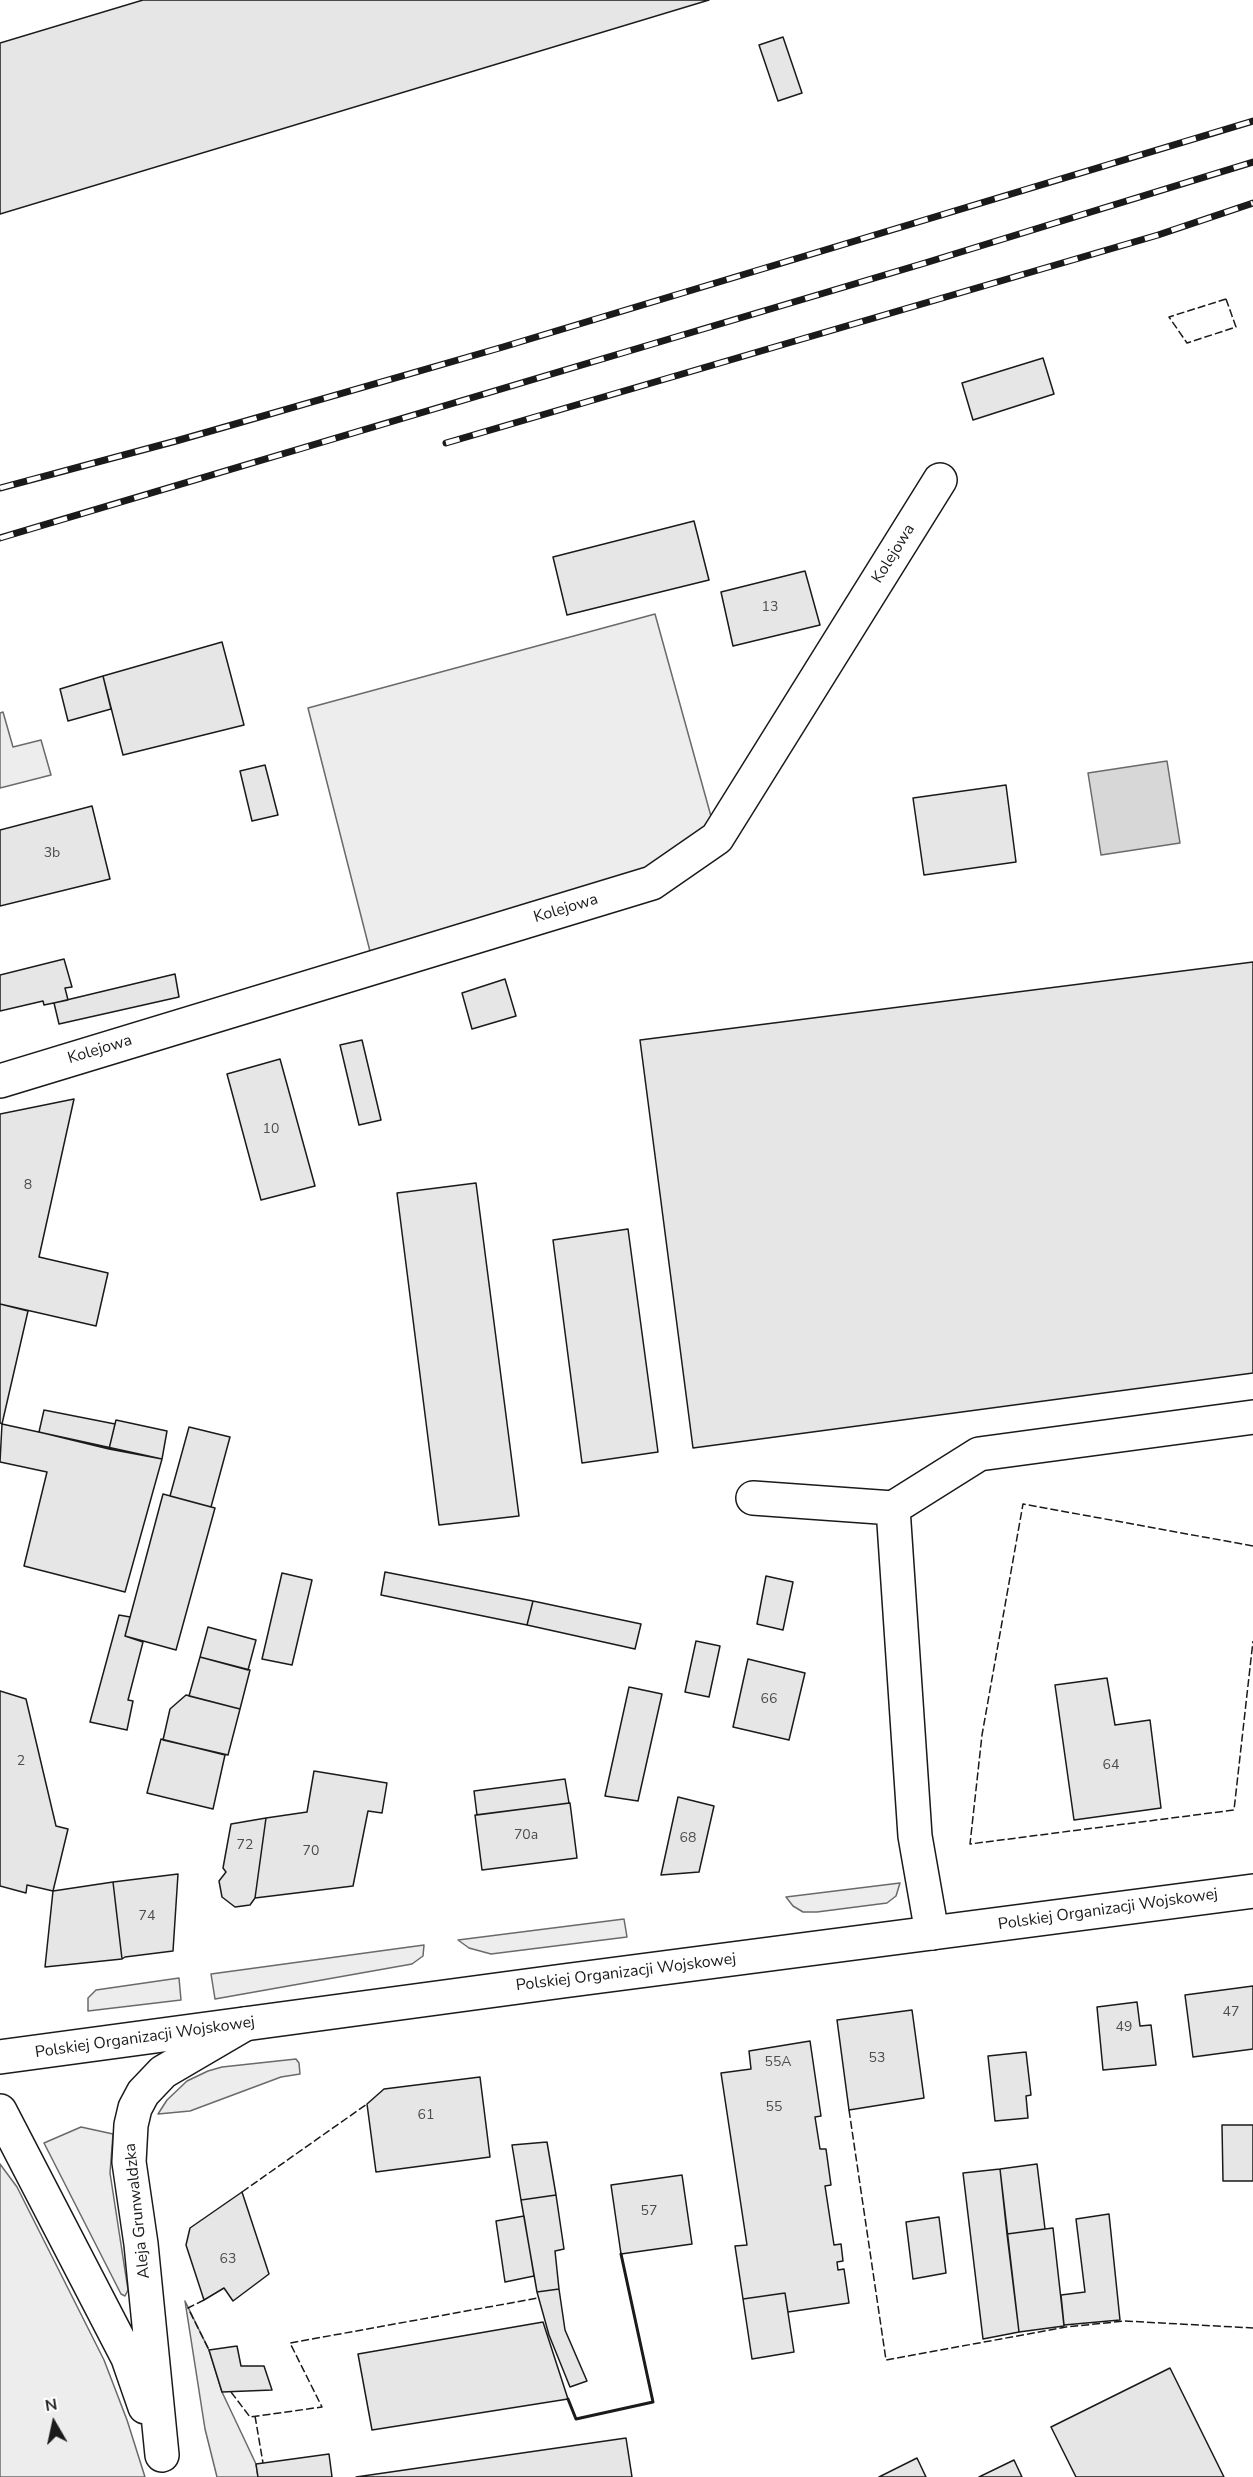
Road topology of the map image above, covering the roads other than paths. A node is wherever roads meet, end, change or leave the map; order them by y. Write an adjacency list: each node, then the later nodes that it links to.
1 (940, 480): 2 (street, Kolejowa)
2 (0, 1081)
3 (1253, 1417): 5 (street)
4 (753, 1498): 5 (street)
5 (893, 1508): 7 (street)
6 (1253, 1891): 7 (street, Polskiej Organizacji Wojskowej)
7 (932, 1933): 8 (street, Polskiej Organizacji Wojskowej)
8 (246, 2024): 9 (street, Polskiej Organizacji Wojskowej); 11 (street, Aleja Grunwaldzka)
9 (0, 2057)
10 (0, 2111): 11 (street, Aleja Grunwaldzka)
11 (165, 2466)

